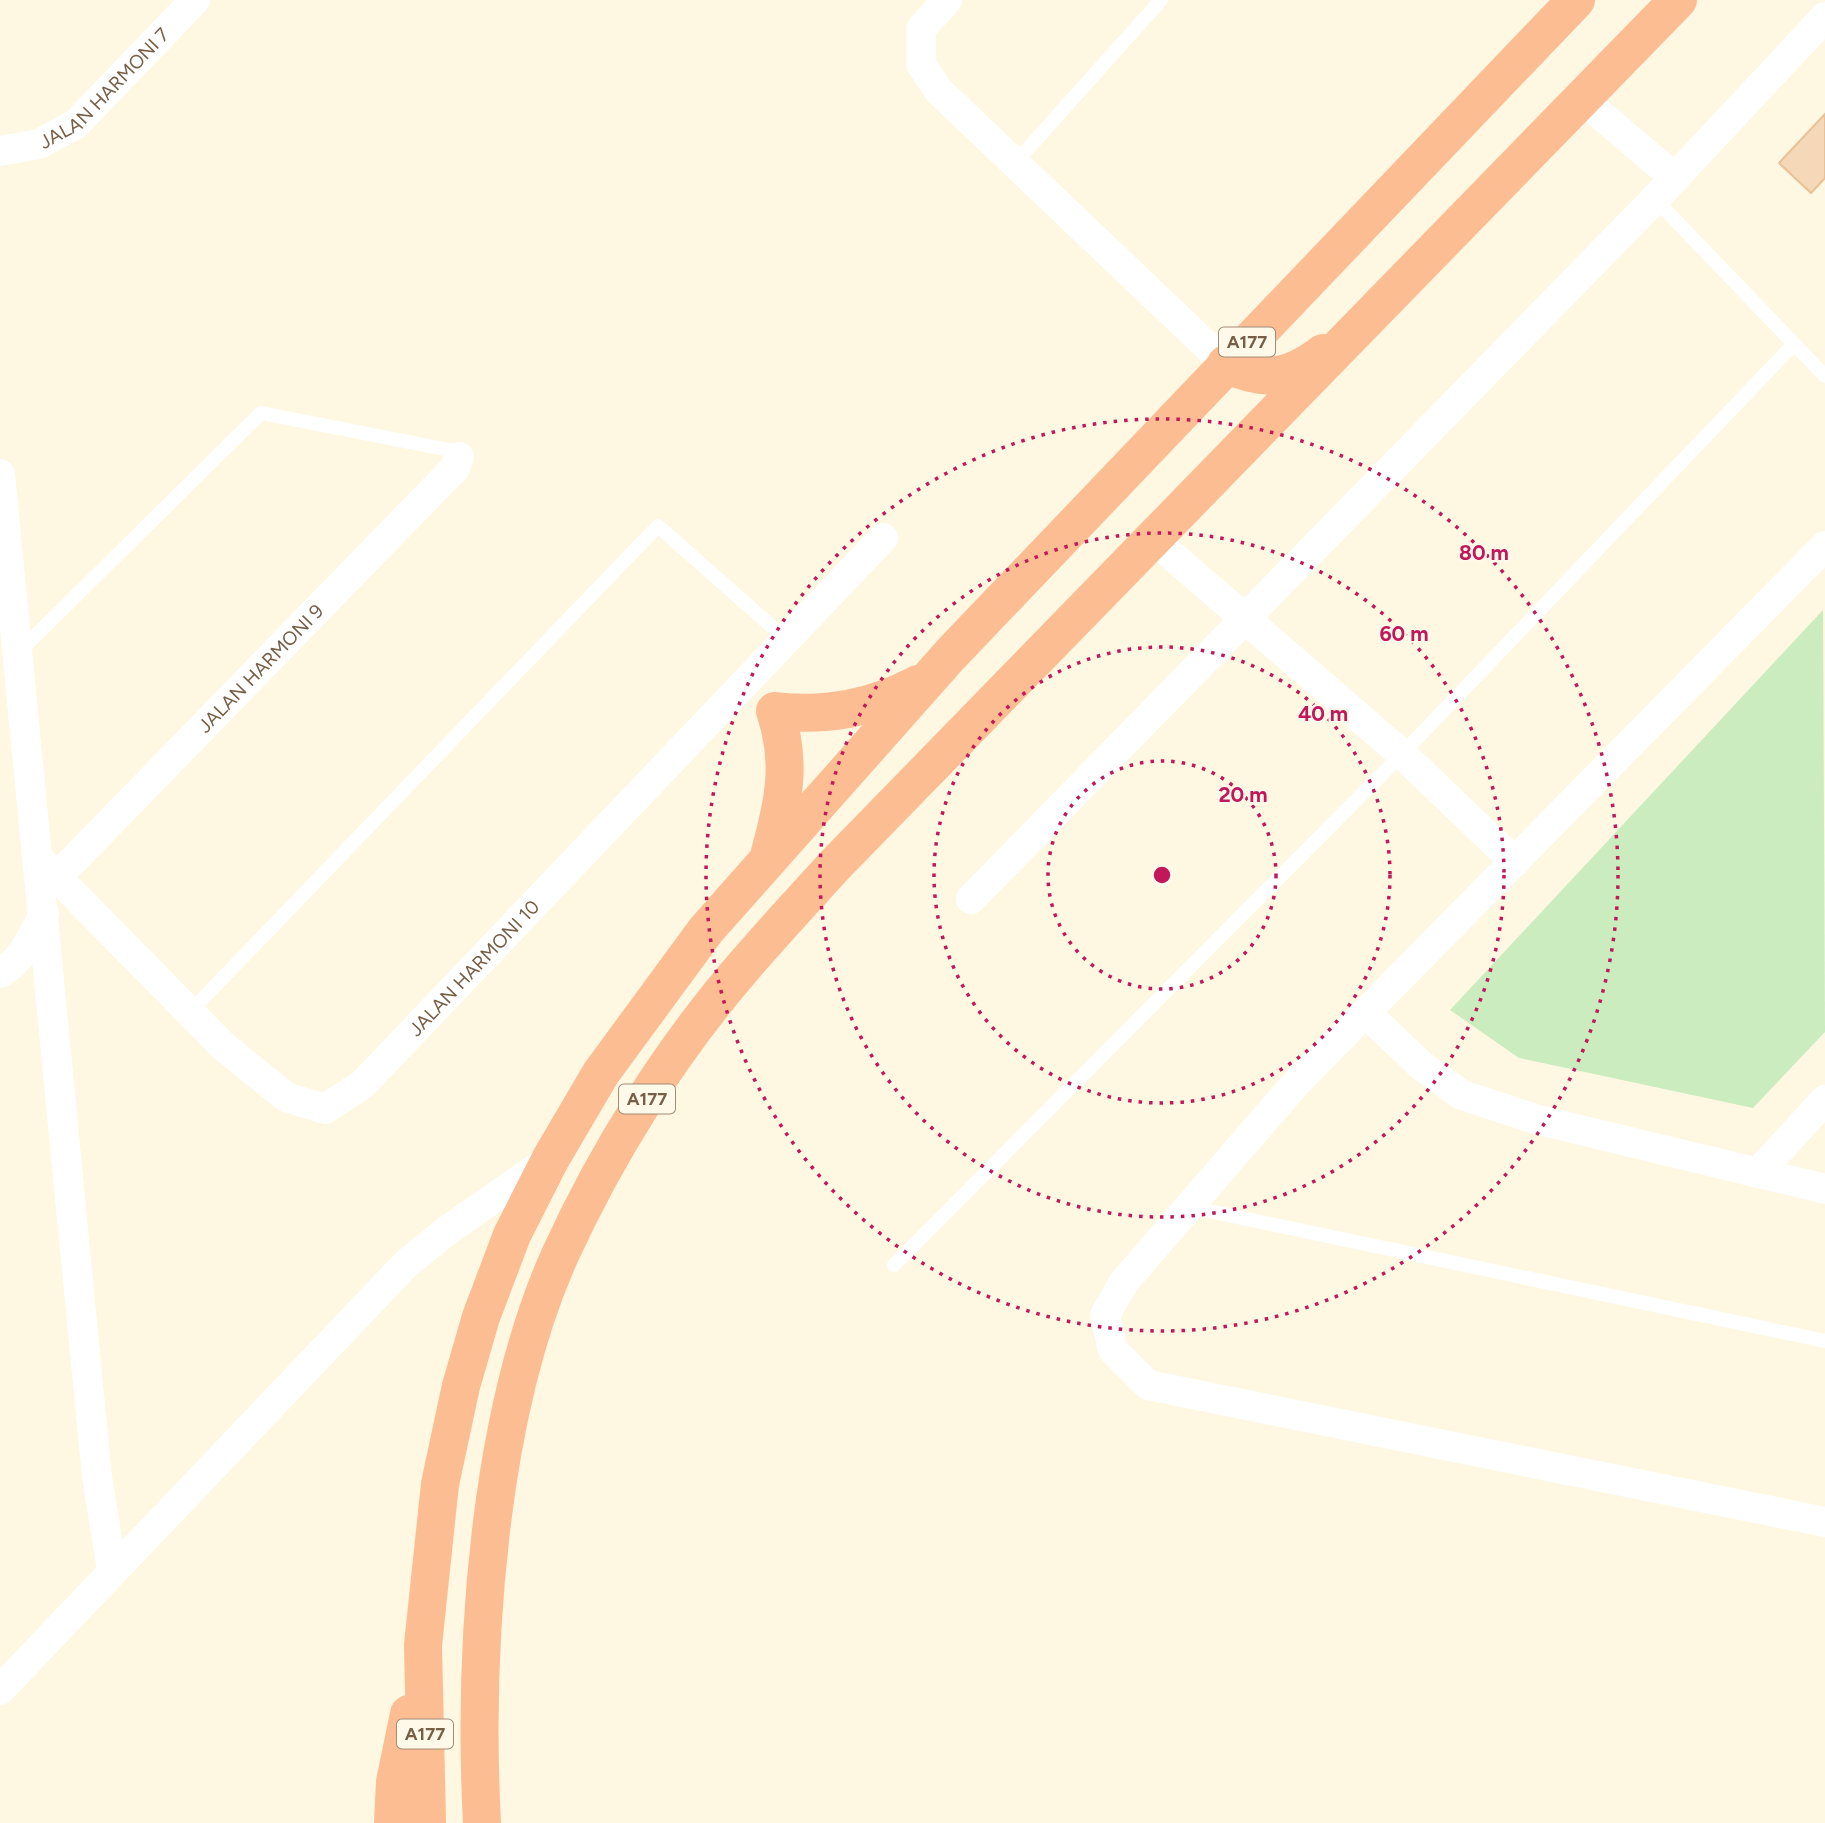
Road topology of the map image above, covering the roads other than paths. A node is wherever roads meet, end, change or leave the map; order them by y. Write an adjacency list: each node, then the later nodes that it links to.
1 (195, 0): 8 (street, JALAN HARMONI 7)
2 (947, 0): 9 (street)
3 (1161, 0): 9 (lane)
4 (1576, 0): 14 (highway, A177)
5 (1678, 0): 7 (highway, A177)
6 (1825, 17): 10 (street)
7 (1581, 98): 10 (street); 12 (highway, A177)
8 (0, 151)
9 (1015, 163): 14 (street)
10 (1675, 177): 11 (street)
11 (1655, 199): 13 (lane); 21 (street)
12 (1370, 318): 14 (highway); 19 (highway, A177)
13 (1794, 344): 15 (lane); 27 (lane)
14 (1226, 364): 24 (highway, A177)
15 (1822, 367)
16 (459, 457): 23 (lane); 30 (street, JALAN HARMONI 9)
17 (0, 474): 23 (street)
18 (883, 538): 22 (street, JALAN HARMONI 10)
19 (1154, 540): 21 (street); 49 (highway, A177)
20 (1823, 554): 29 (street)
21 (1246, 618): 27 (street); 31 (street)
22 (787, 640): 25 (street, JALAN HARMONI 10); 34 (lane)
23 (18, 653): 30 (street)
24 (929, 678): 26 (highway); 28 (highway, A177)
25 (748, 680): 26 (street); 34 (street, JALAN HARMONI 10)
26 (775, 711): 28 (highway)
27 (1402, 754): 29 (street); 41 (lane)
28 (767, 861): 37 (highway, A177)
29 (1514, 862): 35 (street)
30 (48, 867): 32 (street); 34 (street, JALAN HARMONI 10)
31 (971, 899)
32 (44, 914): 33 (street); 44 (street)
33 (0, 973)
34 (190, 1012)
35 (1366, 1013): 38 (street); 40 (street)
36 (1825, 1100): 38 (street)
37 (551, 1158): 44 (street); 45 (highway, A177)
38 (1758, 1173): 39 (street)
39 (1825, 1189)
40 (1190, 1207): 42 (lane); 43 (street)
41 (894, 1265)
42 (1825, 1341)
43 (1825, 1522)
44 (112, 1569): 46 (street)
45 (423, 1644): 47 (highway); 48 (highway, A177)
46 (0, 1690)
47 (393, 1823)
48 (427, 1823)
49 (482, 1823)

